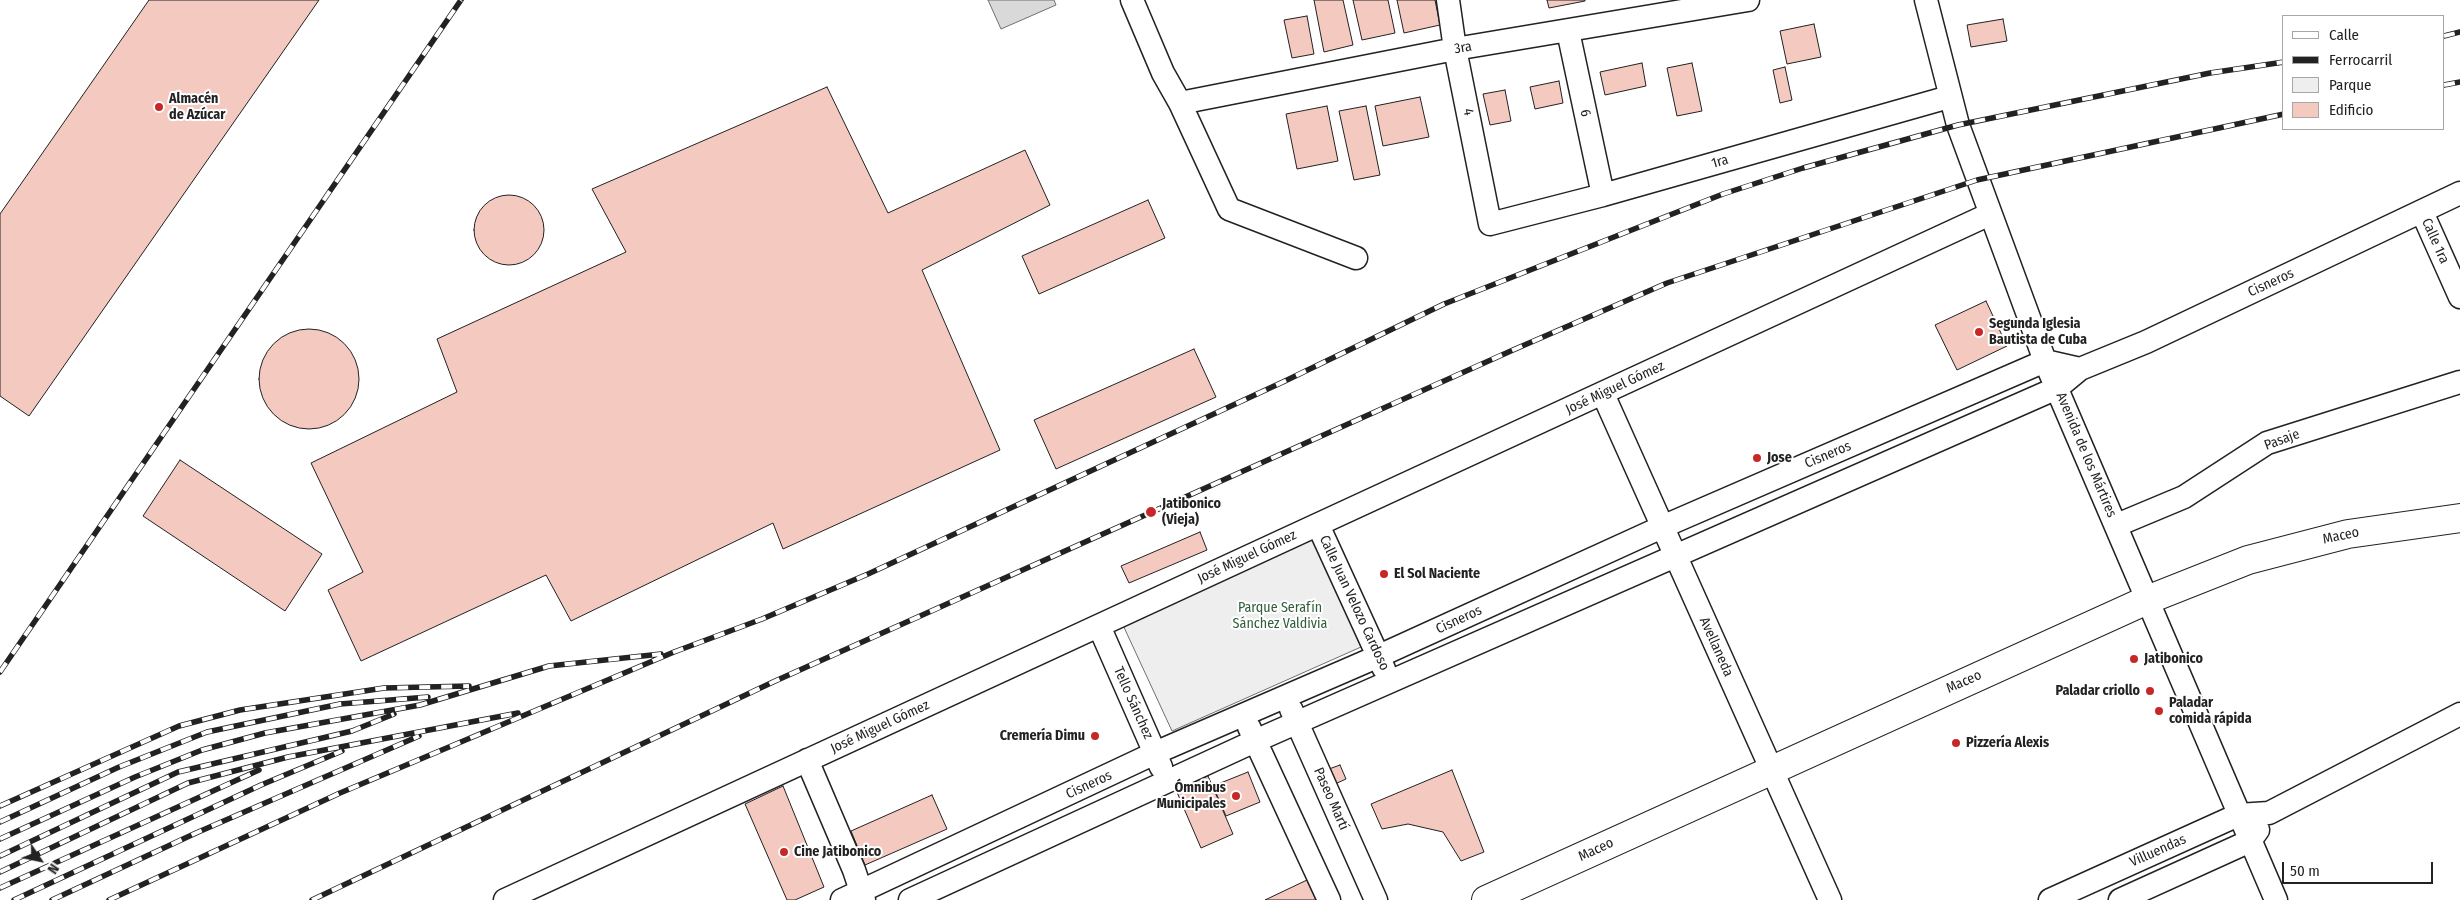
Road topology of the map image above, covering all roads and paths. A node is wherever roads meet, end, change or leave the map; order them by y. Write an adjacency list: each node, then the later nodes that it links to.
1 (1132, 0): 8 (street)
2 (1448, 0): 6 (street, 4)
3 (1748, 0): 5 (street, 3ra)
4 (1926, 0): 7 (street, Avenida de los Mártires)
5 (1568, 31): 6 (street, 3ra); 10 (street, 6)
6 (1455, 48): 8 (street, 3ra); 13 (street, 4)
7 (1949, 97): 10 (street, 1ra); 12 (street, Avenida de los Mártires)
8 (1180, 103): 14 (street)
9 (2460, 193): 11 (street, Cisneros)
10 (1603, 195): 13 (street, 1ra)
11 (2422, 212): 15 (street, Calle 1ra); 17 (street, Cisneros)
12 (1990, 214): 16 (street, Avenida de los Mártires); 20 (street, José Miguel Gómez)
13 (1490, 224)
14 (1356, 258)
15 (2460, 297)
16 (2044, 361): 17 (street); 19 (street, Avenida de los Mártires); 24 (street, Cisneros)
17 (2080, 369): 19 (street, Cisneros)
18 (2460, 382): 23 (street, Pasaje)
19 (2057, 388): 23 (street, Avenida de los Mártires); 25 (street, Cisneros)
20 (1603, 394): 22 (street, José Miguel Gómez); 24 (street, Avellaneda)
21 (2460, 518): 26 (highway, Maceo)
22 (1318, 525): 27 (street, José Miguel Gómez); 28 (street, Calle Juan Velozo Cardoso)
23 (2117, 525): 26 (street, Avenida de los Mártires)
24 (1662, 527): 25 (street, Avellaneda); 28 (street, Cisneros)
25 (1675, 557): 29 (street, Cisneros); 37 (street, Avellaneda)
26 (2147, 600): 37 (highway, Maceo); 40 (street, Avenida de los Mártires)
27 (1099, 626): 35 (street, Tello Sánchez); 36 (street, José Miguel Gómez)
28 (1379, 656): 29 (street, Calle Juan Velozo Cardoso); 30 (street, Cisneros)
29 (1390, 682): 33 (street, Cisneros)
30 (1285, 698): 32 (street, Cisneros); 33 (street, Paseo Martí)
31 (2460, 714): 39 (street, Villuendas)
32 (1243, 715): 34 (street); 35 (street, Cisneros)
33 (1297, 723): 34 (street, Cisneros); 47 (street, Paseo Martí)
34 (1255, 741): 38 (street, Cisneros); 46 (street)
35 (1155, 753): 38 (street, Tello Sánchez); 42 (street, Cisneros)
36 (807, 760): 43 (street); 44 (street, José Miguel Gómez)
37 (1771, 769): 48 (highway, Maceo); 49 (street, Avellaneda)
38 (1167, 782): 45 (street, Cisneros)
39 (2269, 813): 40 (street, Villuendas); 41 (street, Villuendas)
40 (2238, 815): 41 (street, Avenida de los Mártires); 50 (street, Villuendas)
41 (2250, 841): 51 (street, Villuendas); 52 (street, Avenida de los Mártires)
42 (889, 891): 43 (street, Cisneros)
43 (856, 897)
44 (505, 900)
45 (910, 900)
46 (1329, 900)
47 (1376, 900)
48 (1486, 900)
49 (1830, 900)
50 (2050, 900)
51 (2120, 900)
52 (2276, 900)

